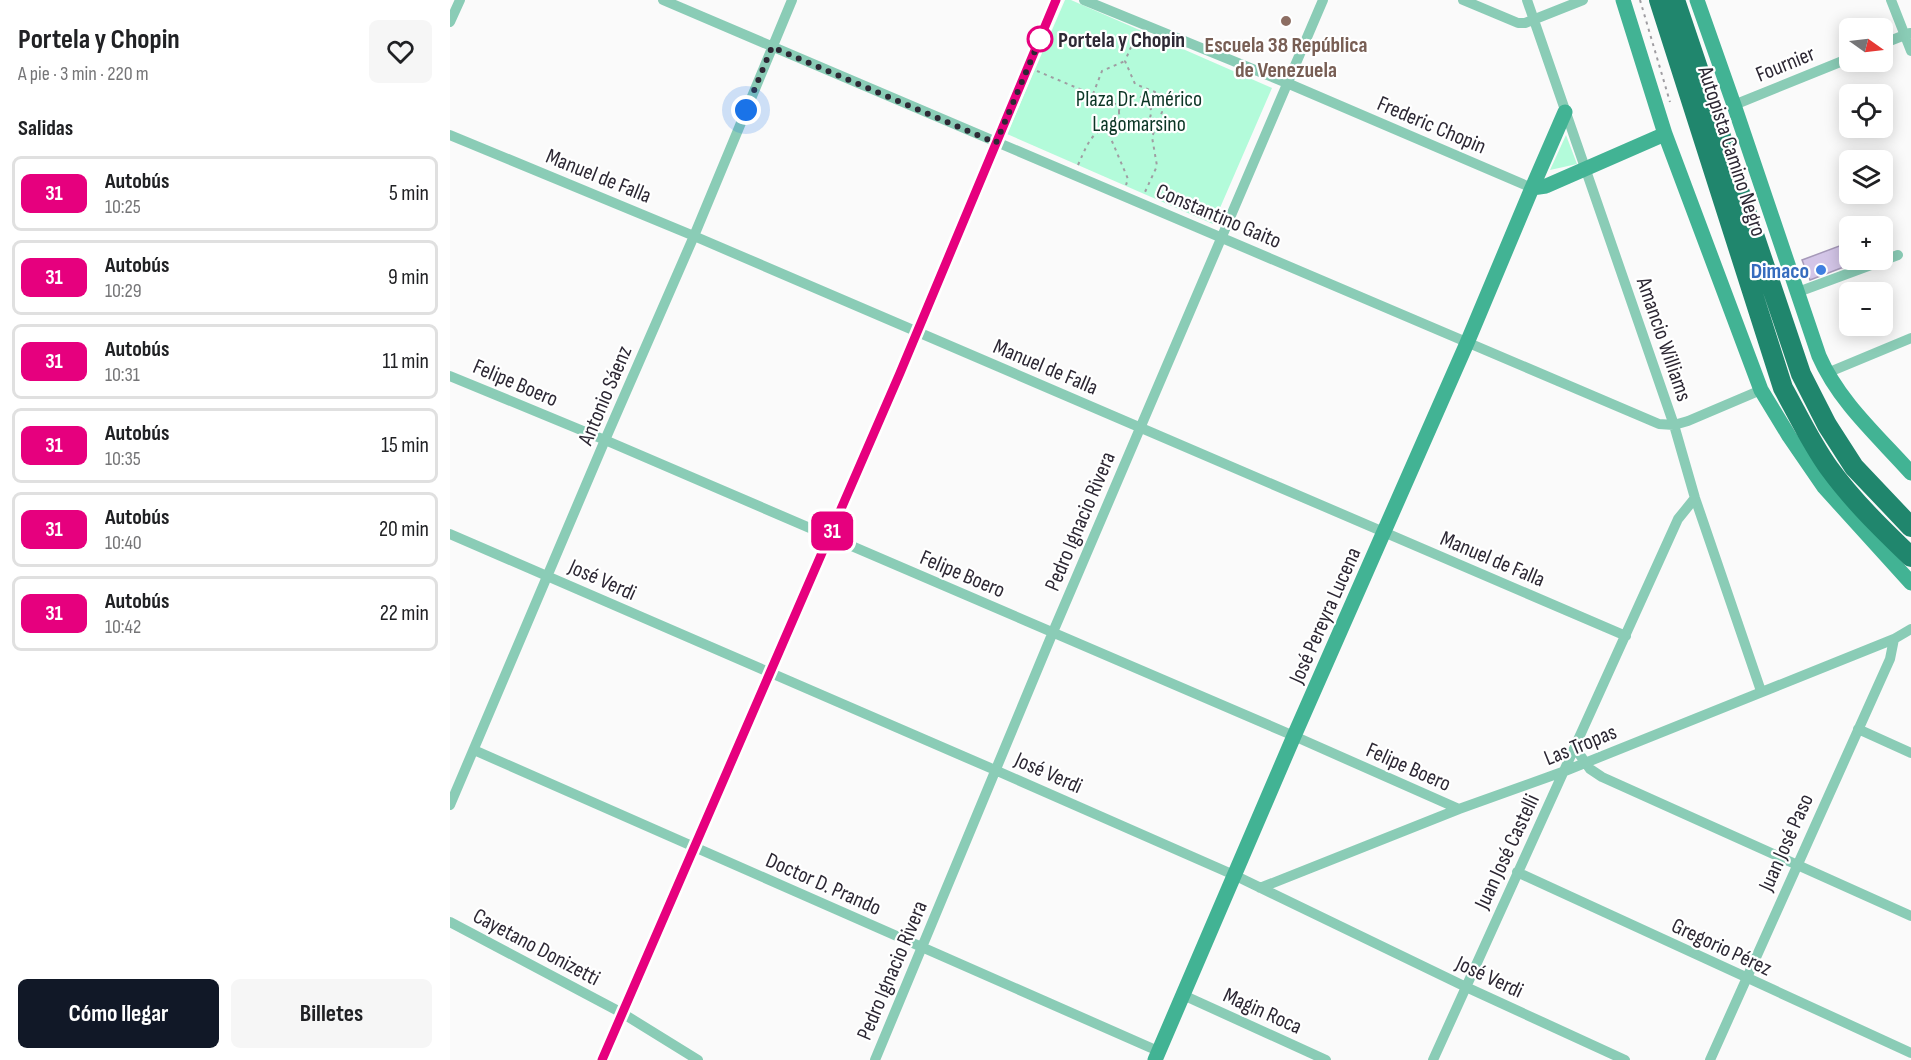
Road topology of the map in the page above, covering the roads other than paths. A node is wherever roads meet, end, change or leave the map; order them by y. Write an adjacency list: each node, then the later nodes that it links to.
1 (460, 0): 16 (street)
2 (663, 0): 19 (street, Constantino Gaito)
3 (792, 0): 19 (street, Antonio Sáenz)
4 (1056, 0): 27 (street)
5 (1084, 0): 22 (street, Frederic Chopin)
6 (1323, 0): 22 (street, Pedro Ignacio Rivera)
7 (1463, 0): 15 (street)
8 (1527, 0): 15 (street, Amancio Williams)
9 (1583, 0): 15 (street)
10 (1623, 0): 25 (street)
11 (1659, 0): 51 (highway, Autopista Camino Negro)
12 (1675, 0): 45 (highway, Autopista Camino Negro)
13 (1697, 0): 23 (street)
14 (1891, 0): 17 (street)
15 (1534, 20): 24 (street, Amancio Williams)
16 (450, 22)
17 (1908, 34): 18 (street); 20 (street)
18 (1893, 40)
19 (772, 47): 27 (street, Constantino Gaito); 30 (street, Antonio Sáenz)
20 (1911, 51)
21 (1839, 62): 23 (street, Fournier)
22 (1287, 83): 29 (street, Frederic Chopin); 31 (street, Pedro Ignacio Rivera)
23 (1734, 105): 33 (street)
24 (1565, 111): 28 (street, Amancio Williams); 29 (street, José Pereyra Lucena)
25 (1665, 134): 28 (street); 39 (street)
26 (450, 135): 30 (street, Manuel de Falla)
27 (996, 143): 31 (street, Constantino Gaito); 34 (street)
28 (1586, 168): 29 (street); 40 (street, Amancio Williams)
29 (1532, 188): 36 (street, José Pereyra Lucena)
30 (694, 236): 34 (street, Manuel de Falla); 42 (street, Antonio Sáenz)
31 (1221, 238): 36 (street, Constantino Gaito); 41 (street, Pedro Ignacio Rivera)
32 (1898, 255): 33 (street)
33 (1798, 292): 37 (street)
34 (917, 332): 41 (street, Manuel de Falla); 50 (street)
35 (1911, 338): 37 (street)
36 (1467, 344): 40 (street, Constantino Gaito); 48 (street, José Pereyra Lucena)
37 (1827, 373): 43 (street)
38 (450, 376): 42 (street, Felipe Boero)
39 (1761, 390): 40 (street); 53 (street)
40 (1674, 425): 44 (street, Amancio Williams)
41 (1140, 428): 48 (street, Manuel de Falla); 55 (street, Pedro Ignacio Rivera)
42 (605, 440): 50 (street, Felipe Boero); 52 (street, Antonio Sáenz)
43 (1911, 473)
44 (1695, 498): 56 (street, Juan José Castelli); 59 (street, Amancio Williams)
45 (1883, 499): 46 (highway); 47 (highway, Autopista Camino Negro)
46 (1911, 515)
47 (1911, 526)
48 (1385, 533): 56 (street, Manuel de Falla); 61 (street, José Pereyra Lucena)
49 (450, 534): 52 (street, José Verdi)
50 (829, 537): 55 (street, Felipe Boero); 58 (street)
51 (1911, 556)
52 (548, 576): 58 (street, José Verdi); 63 (street, Antonio Sáenz)
53 (1911, 583)
54 (1911, 629): 57 (street, Las Tropas)
55 (1053, 632): 61 (street, Felipe Boero); 66 (street, Pedro Ignacio Rivera)
56 (1626, 636): 62 (street, Juan José Castelli)
57 (1894, 639): 59 (street, Las Tropas); 60 (street, Juan José Paso)
58 (769, 673): 66 (street, José Verdi); 70 (street)
59 (1761, 691): 65 (street, Las Tropas)
60 (1858, 729): 64 (street); 71 (street, Juan José Paso)
61 (1294, 736): 69 (street, Felipe Boero); 73 (street, José Pereyra Lucena)
62 (1575, 748): 65 (street); 67 (street, Juan José Castelli)
63 (474, 750): 68 (street, Antonio Sáenz); 70 (street, Doctor D. Prando)
64 (1911, 753)
65 (1585, 763): 67 (street, Las Tropas); 71 (street)
66 (995, 770): 73 (street, José Verdi); 77 (street, Pedro Ignacio Rivera)
67 (1565, 771): 69 (street, Las Tropas); 72 (street, Juan José Castelli)
68 (450, 805)
69 (1459, 809): 74 (street, Las Tropas)
70 (694, 845): 77 (street, Doctor D. Prando); 81 (street)
71 (1796, 865): 75 (street); 78 (street, Juan José Paso)
72 (1517, 872): 78 (street, Gregorio Pérez); 79 (street, Juan José Castelli)
73 (1234, 875): 74 (street, José Verdi); 80 (street, José Pereyra Lucena)
74 (1260, 888): 79 (street, José Verdi)
75 (1911, 916)
76 (450, 922): 81 (street, Cayetano Donizetti)
77 (921, 948): 83 (street, Doctor D. Prando); 86 (street, Pedro Ignacio Rivera)
78 (1747, 979): 82 (street, Gregorio Pérez); 90 (street, Juan José Paso)
79 (1466, 987): 88 (street, Juan José Castelli); 89 (street, José Verdi)
80 (1183, 995): 83 (street, José Pereyra Lucena); 87 (street, Magin Roca)
81 (622, 1013): 84 (street); 85 (street, Cayetano Donizetti)
82 (1911, 1053)
83 (1156, 1056)
84 (602, 1060)
85 (698, 1060)
86 (874, 1060)
87 (1326, 1060)
88 (1433, 1060)
89 (1625, 1060)
90 (1710, 1060)

